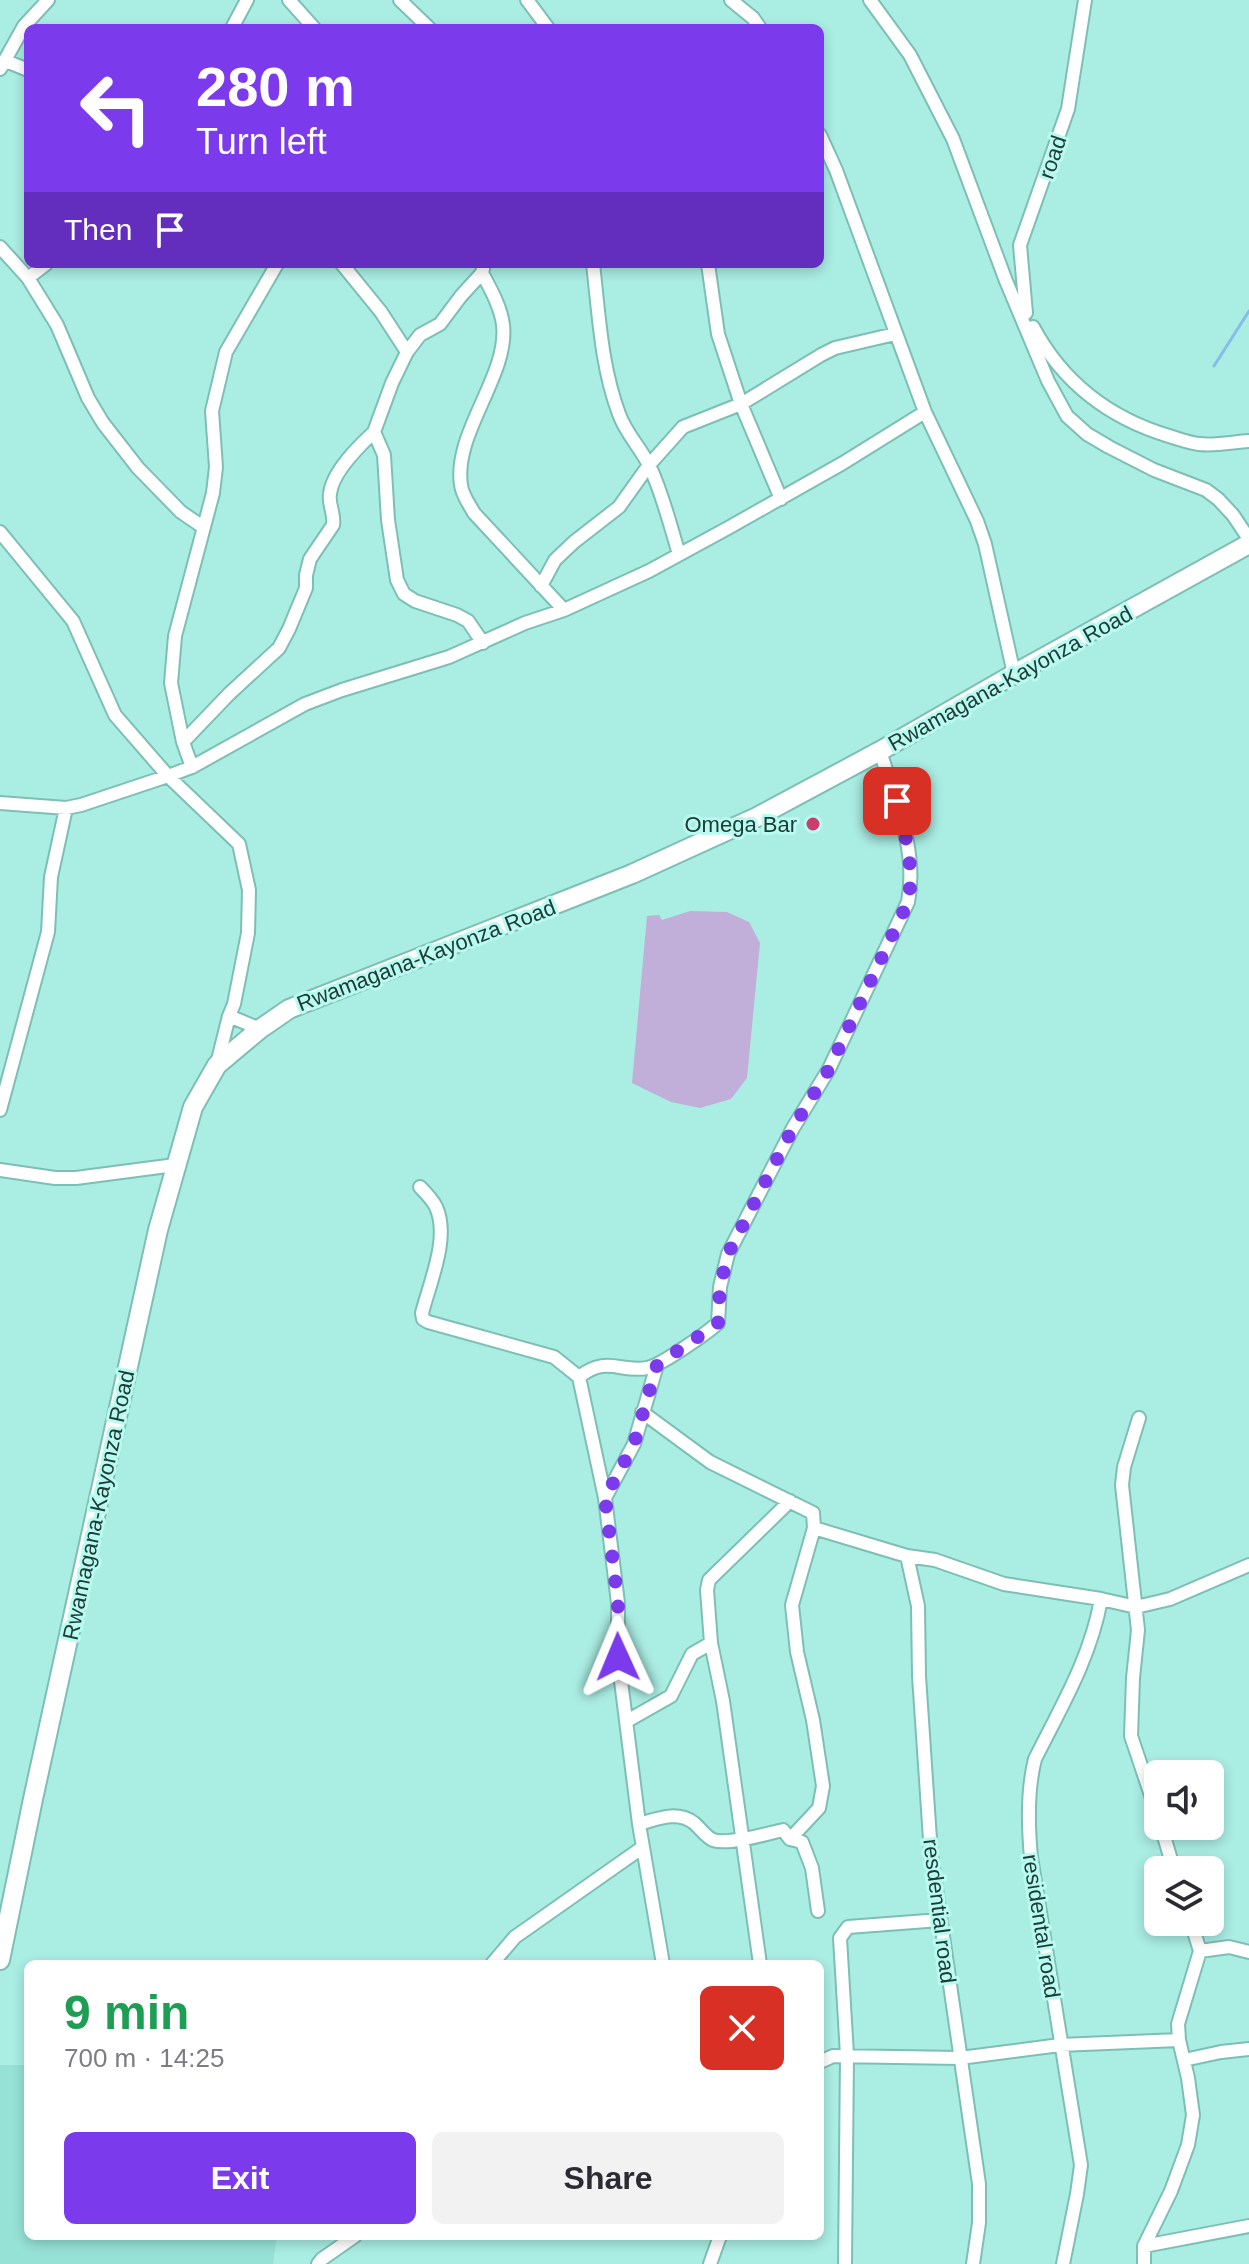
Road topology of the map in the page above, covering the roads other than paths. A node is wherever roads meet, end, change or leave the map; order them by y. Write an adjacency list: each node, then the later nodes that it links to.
1 (48, 0): 9 (street)
2 (247, 0): 10 (street)
3 (289, 0): 11 (street)
4 (400, 0): 12 (street)
5 (527, 0): 13 (street)
6 (731, 0): 14 (street)
7 (870, 0): 27 (street)
8 (1085, 0): 27 (street, road)
9 (26, 24)
10 (234, 24)
11 (310, 24)
12 (425, 24)
13 (545, 24)
14 (757, 24)
15 (24, 26): 16 (street)
16 (3, 65): 17 (street)
17 (24, 69)
18 (824, 144): 28 (street)
19 (0, 247): 26 (street)
20 (41, 268): 26 (street)
21 (275, 268): 36 (street)
22 (345, 268): 29 (street)
23 (593, 268): 34 (street)
24 (709, 268): 30 (street)
25 (483, 269): 29 (street); 40 (street)
26 (28, 278): 36 (street)
27 (1021, 308): 33 (street); 38 (street)
28 (895, 334): 30 (street); 31 (street)
29 (407, 352): 32 (street)
30 (741, 404): 34 (street); 35 (street)
31 (925, 412): 35 (street); 43 (street)
32 (374, 432): 42 (street); 44 (street)
33 (1249, 441)
34 (649, 465): 39 (street); 40 (street)
35 (781, 499): 39 (street)
36 (203, 527): 44 (street)
37 (2, 537): 47 (street)
38 (1249, 541): 43 (highway, Rwamagana-Kayonza Road)
39 (679, 554): 41 (street)
40 (541, 586): 41 (street)
41 (564, 610): 42 (street)
42 (483, 643): 46 (street)
43 (1014, 674): 45 (highway, Rwamagana-Kayonza Road)
44 (183, 742): 46 (street)
45 (880, 751): 51 (highway, Rwamagana-Kayonza Road); 57 (street)
46 (192, 767): 47 (street)
47 (168, 776): 49 (street); 50 (street)
48 (0, 803): 49 (street)
49 (66, 808): 53 (street)
50 (229, 1016): 51 (street); 52 (street)
51 (260, 1029): 52 (highway, Rwamagana-Kayonza Road)
52 (217, 1065): 54 (highway, Rwamagana-Kayonza Road)
53 (0, 1110)
54 (175, 1165): 55 (street); 80 (highway, Rwamagana-Kayonza Road)
55 (0, 1170)
56 (420, 1187): 58 (street)
57 (657, 1365): 58 (street); 59 (street)
58 (579, 1377): 61 (street)
59 (642, 1412): 61 (street); 62 (street)
60 (1139, 1418): 67 (street)
61 (605, 1498): 69 (street)
62 (790, 1501): 63 (street); 68 (street)
63 (814, 1528): 64 (street); 73 (street)
64 (907, 1556): 66 (street); 76 (street, resdential road)
65 (1249, 1565): 67 (street)
66 (1101, 1599): 67 (street); 85 (street, residental road)
67 (1136, 1607): 70 (street)
68 (711, 1643): 69 (street); 72 (street)
69 (627, 1721): 71 (street)
70 (1144, 1775)
71 (639, 1824): 72 (street); 74 (street)
72 (742, 1839): 73 (street); 83 (street)
73 (790, 1839): 75 (street)
74 (643, 1847): 81 (street); 82 (street)
75 (818, 1911)
76 (940, 1920): 87 (street); 88 (street, resdential road)
77 (1195, 1936): 78 (street)
78 (1200, 1951): 79 (street); 84 (street)
79 (1249, 1952)
80 (0, 1960)
81 (495, 1960)
82 (662, 1960)
83 (759, 1960)
84 (1179, 2040): 85 (street); 90 (street)
85 (1060, 2045): 88 (street); 99 (street, residental road)
86 (1249, 2049): 90 (street)
87 (847, 2055): 88 (street); 89 (street); 97 (street)
88 (960, 2058): 98 (street, resdential road)
89 (824, 2060)
90 (1184, 2060): 94 (street)
91 (1249, 2226): 94 (street)
92 (349, 2240): 95 (street)
93 (719, 2240): 96 (street)
94 (1144, 2246): 100 (street)
95 (318, 2264)
96 (710, 2264)
97 (845, 2264)
98 (973, 2264)
99 (1063, 2264)
100 (1144, 2264)

